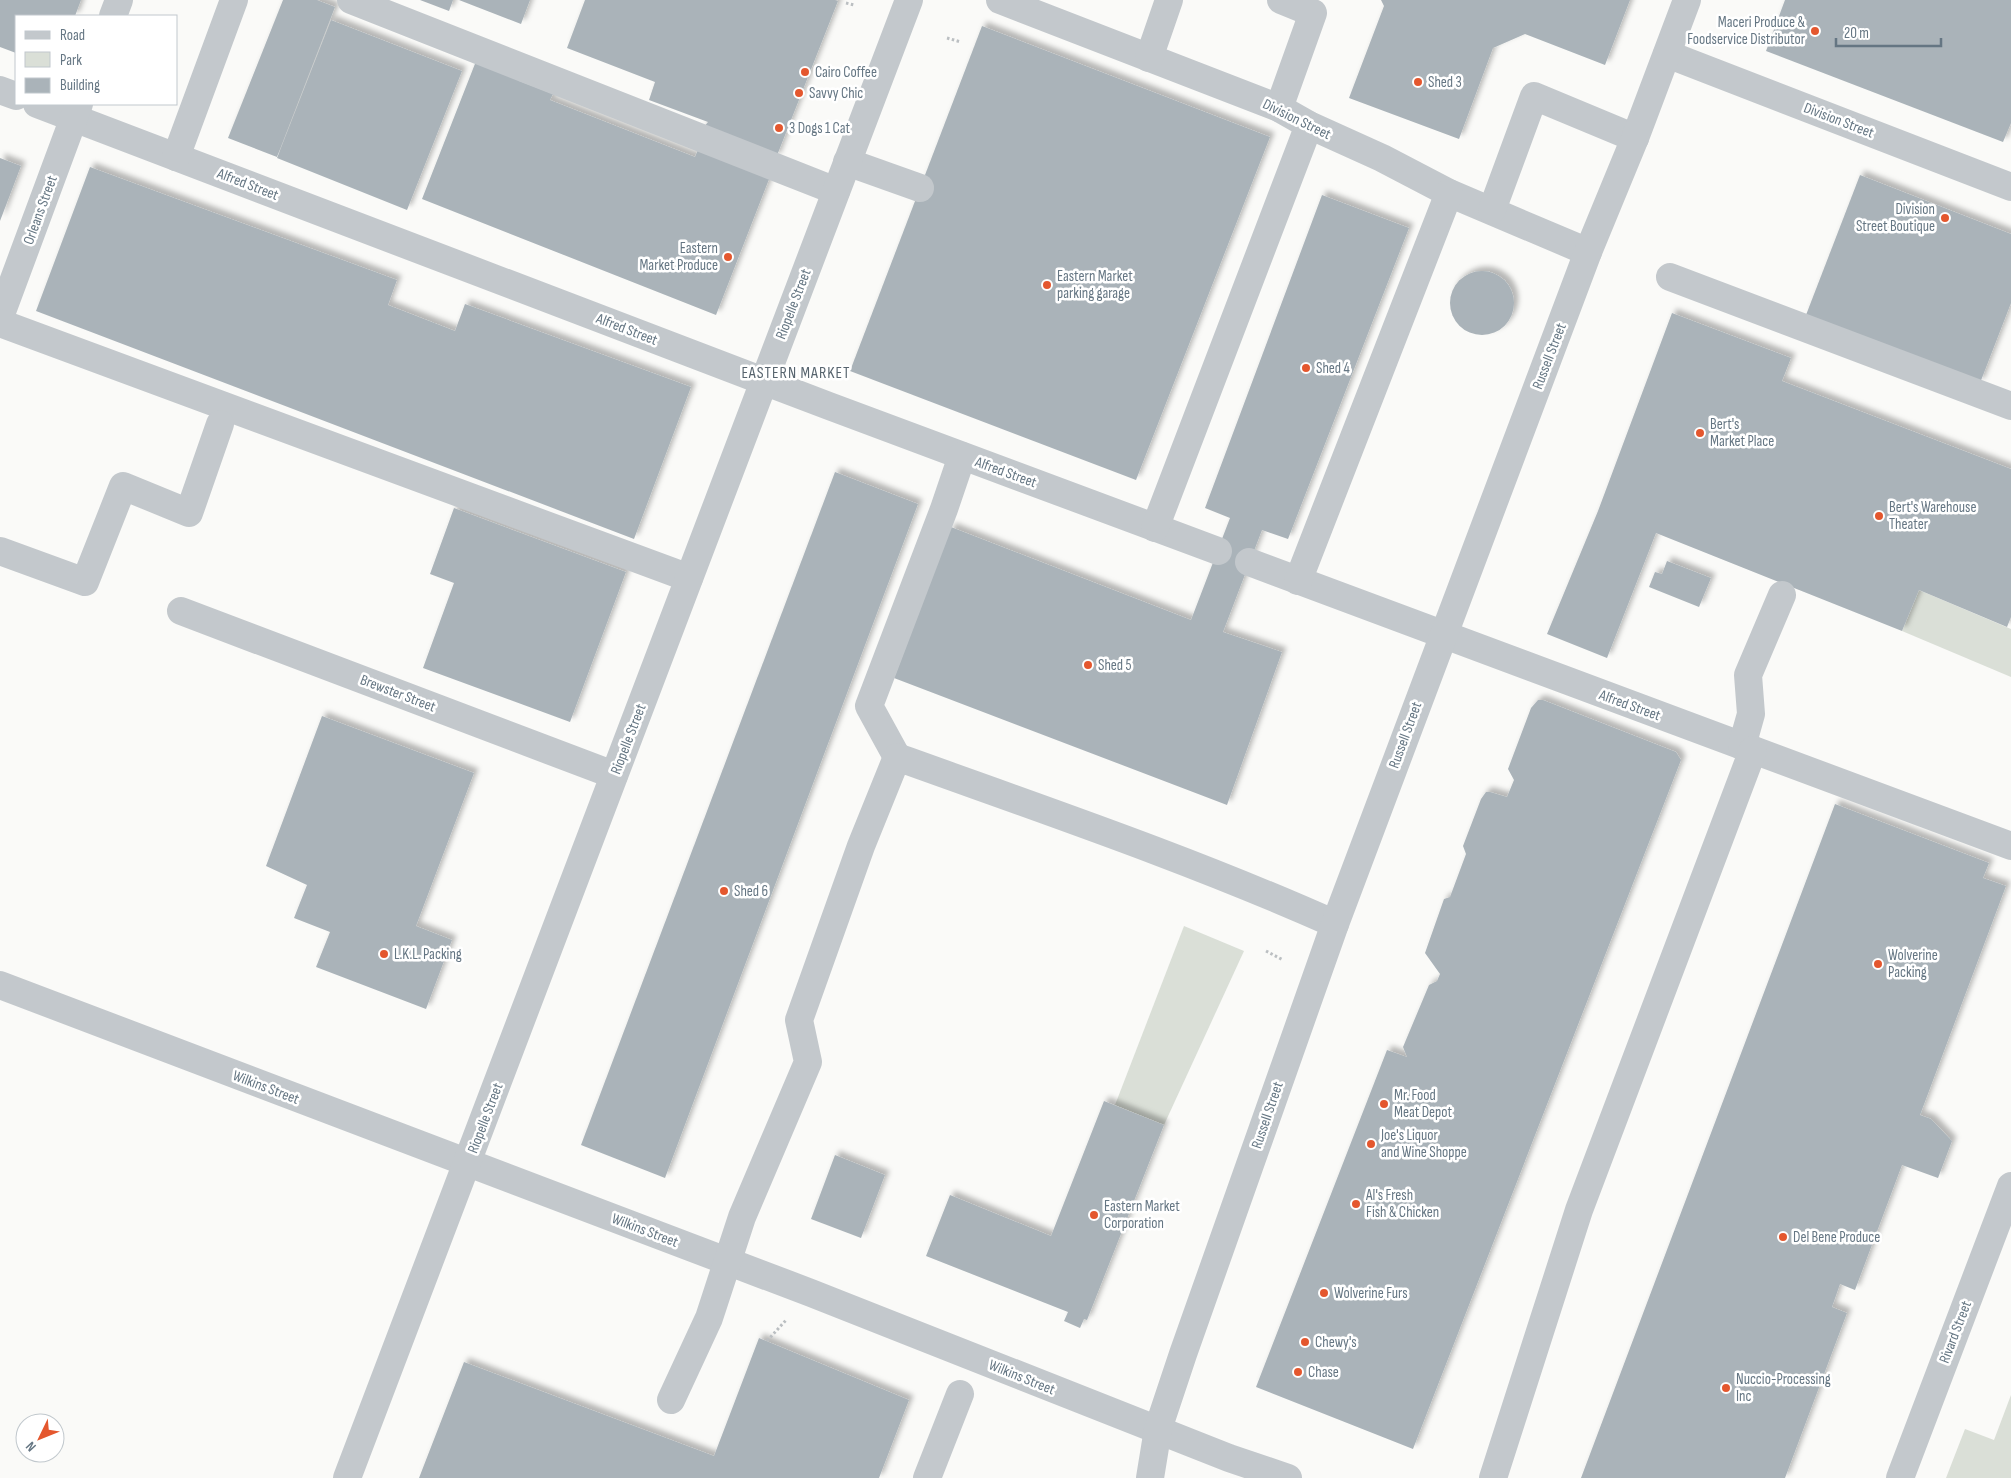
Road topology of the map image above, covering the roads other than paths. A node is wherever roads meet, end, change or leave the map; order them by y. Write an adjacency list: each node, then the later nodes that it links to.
1 (119, 0): 9 (street)
2 (234, 0): 19 (street)
3 (352, 0): 20 (street)
4 (909, 0): 20 (street, Riopelle Street)
5 (1000, 0): 11 (street, Division Street)
6 (1169, 0): 11 (street)
7 (1281, 0): 15 (street)
8 (1687, 0): 10 (street, Russell Street)
9 (113, 15)
10 (1667, 54): 18 (street, Russell Street); 21 (street, Division Street)
11 (1150, 58): 15 (street, Division Street)
12 (0, 90): 13 (street)
13 (15, 96)
14 (43, 105): 16 (street, Alfred Street)
15 (1279, 108): 17 (street, Division Street)
16 (77, 111): 19 (street, Alfred Street); 27 (street, Orleans Street)
17 (1309, 125): 23 (street, Division Street); 33 (street)
18 (1635, 138): 24 (street); 25 (street, Russell Street)
19 (176, 157): 29 (street, Alfred Street)
20 (842, 176): 22 (street); 29 (street, Riopelle Street)
21 (2011, 187)
22 (918, 194)
23 (1449, 194): 24 (street, Division Street); 38 (street)
24 (1492, 210): 25 (street, Division Street)
25 (1588, 252): 41 (street, Russell Street)
26 (1670, 278): 30 (street)
27 (0, 317)
28 (0, 323): 37 (street)
29 (764, 381): 32 (street, Alfred Street); 37 (street, Riopelle Street)
30 (2011, 406)
31 (220, 424): 34 (street)
32 (962, 456): 33 (street, Alfred Street); 43 (street)
33 (1155, 528): 35 (street, Alfred Street)
34 (0, 551)
35 (1218, 551)
36 (1249, 562): 38 (street, Alfred Street)
37 (689, 578): 44 (street, Riopelle Street)
38 (1298, 581): 41 (street, Alfred Street)
39 (1782, 595): 42 (street)
40 (181, 611): 44 (street, Brewster Street)
41 (1443, 635): 42 (street, Alfred Street); 46 (street, Russell Street)
42 (1748, 748): 45 (street, Alfred Street); 58 (street)
43 (897, 757): 46 (street); 50 (street)
44 (614, 775): 48 (street, Riopelle Street)
45 (2011, 846)
46 (1335, 924): 53 (street, Russell Street)
47 (0, 986): 48 (street, Wilkins Street)
48 (467, 1164): 50 (street, Wilkins Street); 54 (street, Riopelle Street)
49 (2011, 1186): 59 (street, Rivard Street)
50 (727, 1261): 52 (street); 53 (street, Wilkins Street)
51 (960, 1394): 55 (street)
52 (671, 1400)
53 (1158, 1429): 56 (street, Russell Street); 57 (street, Wilkins Street)
54 (347, 1478)
55 (927, 1478)
56 (1150, 1478)
57 (1288, 1478)
58 (1493, 1478)
59 (1900, 1478)

